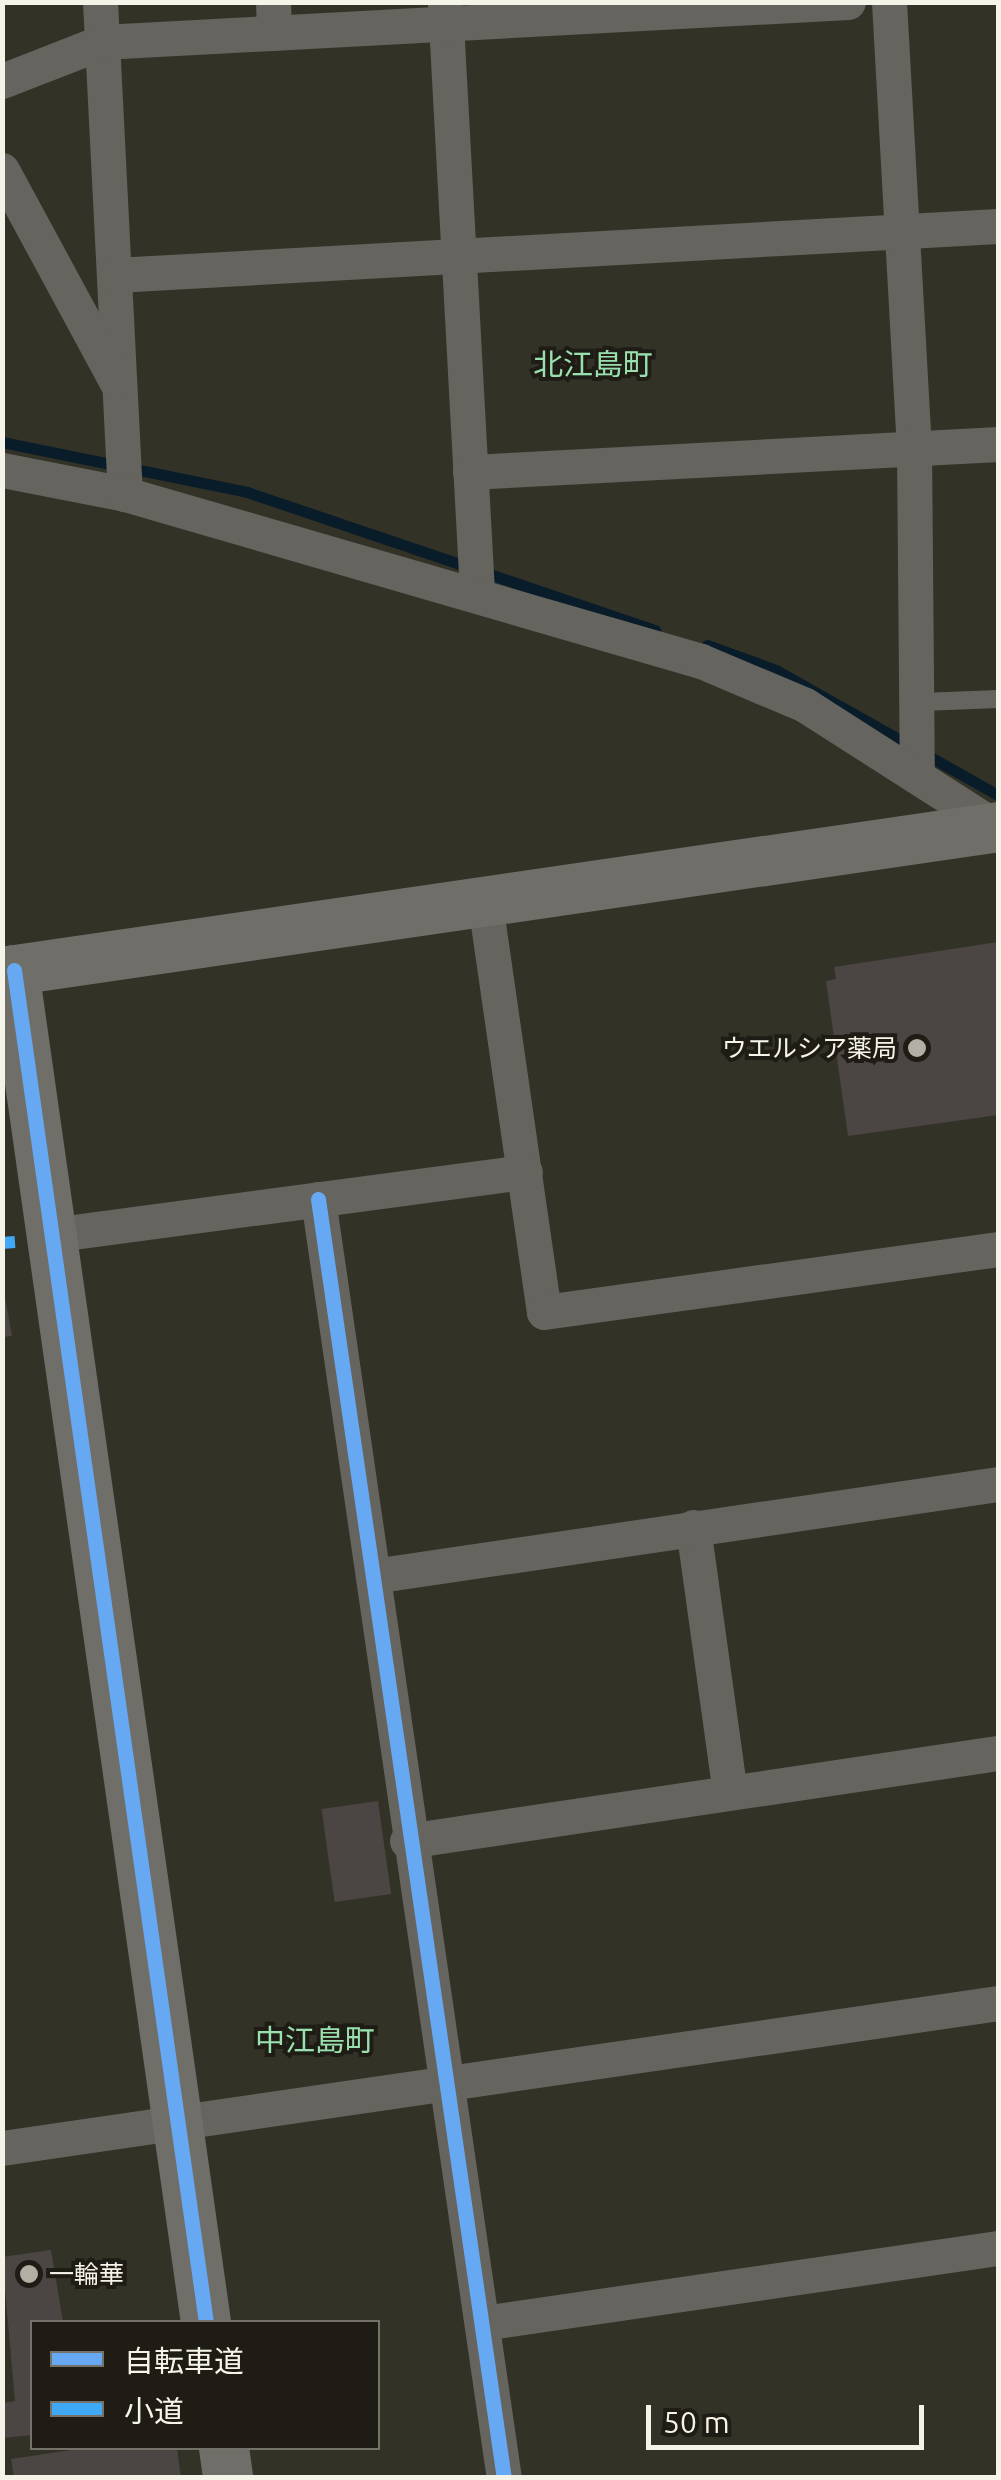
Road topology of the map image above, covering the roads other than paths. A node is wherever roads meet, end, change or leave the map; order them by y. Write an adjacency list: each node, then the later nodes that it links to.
1 (100, 2): 8 (street)
2 (848, 2): 4 (street)
3 (889, 2): 12 (street)
4 (782, 4): 5 (street)
5 (614, 9): 6 (street)
6 (446, 14): 7 (street); 13 (street)
7 (273, 18): 8 (street)
8 (102, 42): 9 (street); 14 (street)
9 (2, 81)
10 (2, 170): 15 (street)
11 (998, 226): 12 (street)
12 (902, 232): 13 (street); 17 (street)
13 (458, 255): 14 (street); 19 (street)
14 (115, 275): 15 (street)
15 (119, 386): 20 (street)
16 (998, 444): 17 (street)
17 (914, 448): 19 (street); 23 (street)
18 (2, 470): 20 (street)
19 (470, 472): 21 (street)
20 (124, 475): 21 (street)
21 (477, 593): 24 (street)
22 (998, 699): 23 (lane)
23 (922, 702): 24 (street)
24 (919, 756): 25 (street)
25 (998, 828): 26 (street)
26 (485, 903): 27 (street); 28 (street)
27 (8, 971): 30 (street)
28 (525, 1172): 29 (street); 31 (street)
29 (318, 1199): 30 (street); 34 (street)
30 (51, 1235): 40 (street)
31 (998, 1249)
32 (998, 1484): 33 (street)
33 (693, 1527): 34 (street); 36 (street)
34 (373, 1576): 37 (street)
35 (998, 1753): 36 (street)
36 (730, 1792): 37 (street)
37 (407, 1841): 39 (street)
38 (998, 2002): 39 (street)
39 (446, 2082): 40 (street); 44 (street)
40 (177, 2120): 41 (street); 43 (street)
41 (2, 2148)
42 (998, 2248): 44 (street)
43 (206, 2320)
44 (483, 2323): 47 (street)
45 (224, 2450): 46 (street)
46 (228, 2478)
47 (504, 2478)

